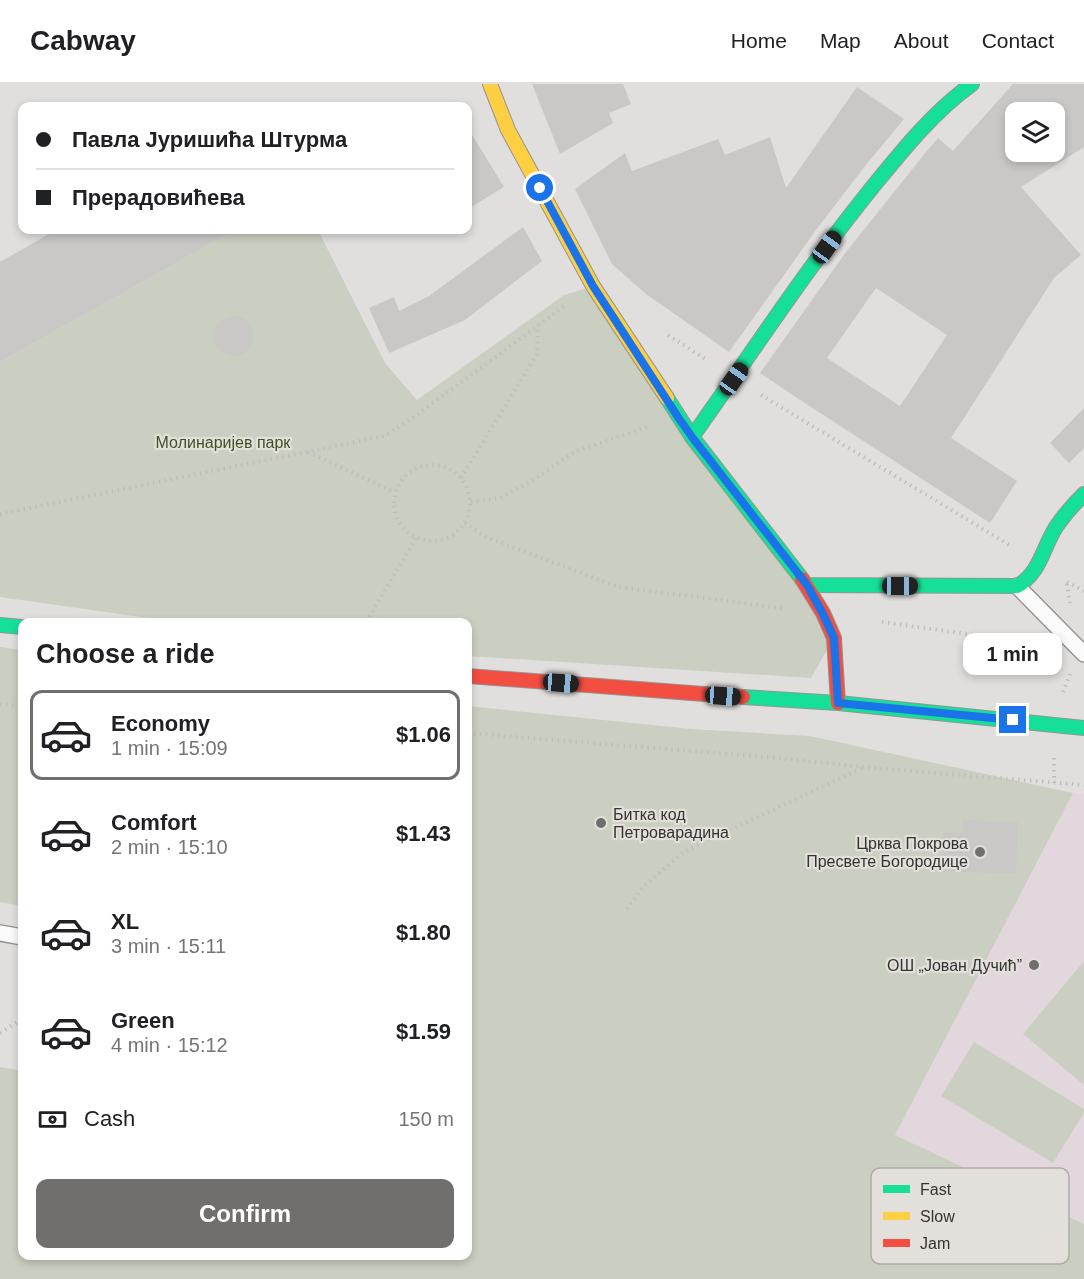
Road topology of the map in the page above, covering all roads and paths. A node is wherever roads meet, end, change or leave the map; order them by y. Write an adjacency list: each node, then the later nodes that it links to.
1 (490, 84): 3 (street)
2 (972, 84): 6 (street)
3 (593, 286): 4 (path); 7 (street)
4 (538, 325): 9 (path); 10 (path)
5 (659, 329): 6 (path)
6 (734, 379): 8 (street); 17 (path)
7 (678, 417): 8 (street); 13 (path)
8 (692, 437): 18 (street)
9 (307, 452): 11 (path); 14 (path)
10 (461, 478): 11 (path); 13 (path)
11 (394, 492): 16 (path)
12 (1084, 494): 17 (street)
13 (471, 502): 15 (path)
14 (0, 514)
15 (465, 523): 16 (path); 22 (path)
16 (416, 538): 23 (path)
17 (1038, 562): 19 (street)
18 (807, 585): 19 (street); 22 (street)
19 (1017, 586): 27 (lane)
20 (1084, 591): 21 (path)
21 (1071, 604)
22 (823, 614): 29 (street)
23 (368, 618)
24 (881, 622): 27 (path)
25 (0, 625): 26 (street)
26 (18, 627)
27 (1081, 652)
28 (472, 676): 29 (street)
29 (838, 703): 32 (street)
30 (0, 704): 31 (path)
31 (18, 706)
32 (1084, 728)
33 (472, 733): 35 (path)
34 (1054, 754): 36 (path)
35 (863, 767): 36 (path); 38 (path)
36 (1054, 783): 37 (path)
37 (1084, 785)
38 (627, 909)
39 (0, 933): 40 (lane)
40 (18, 937)
41 (18, 1022): 42 (path)
42 (0, 1033)

